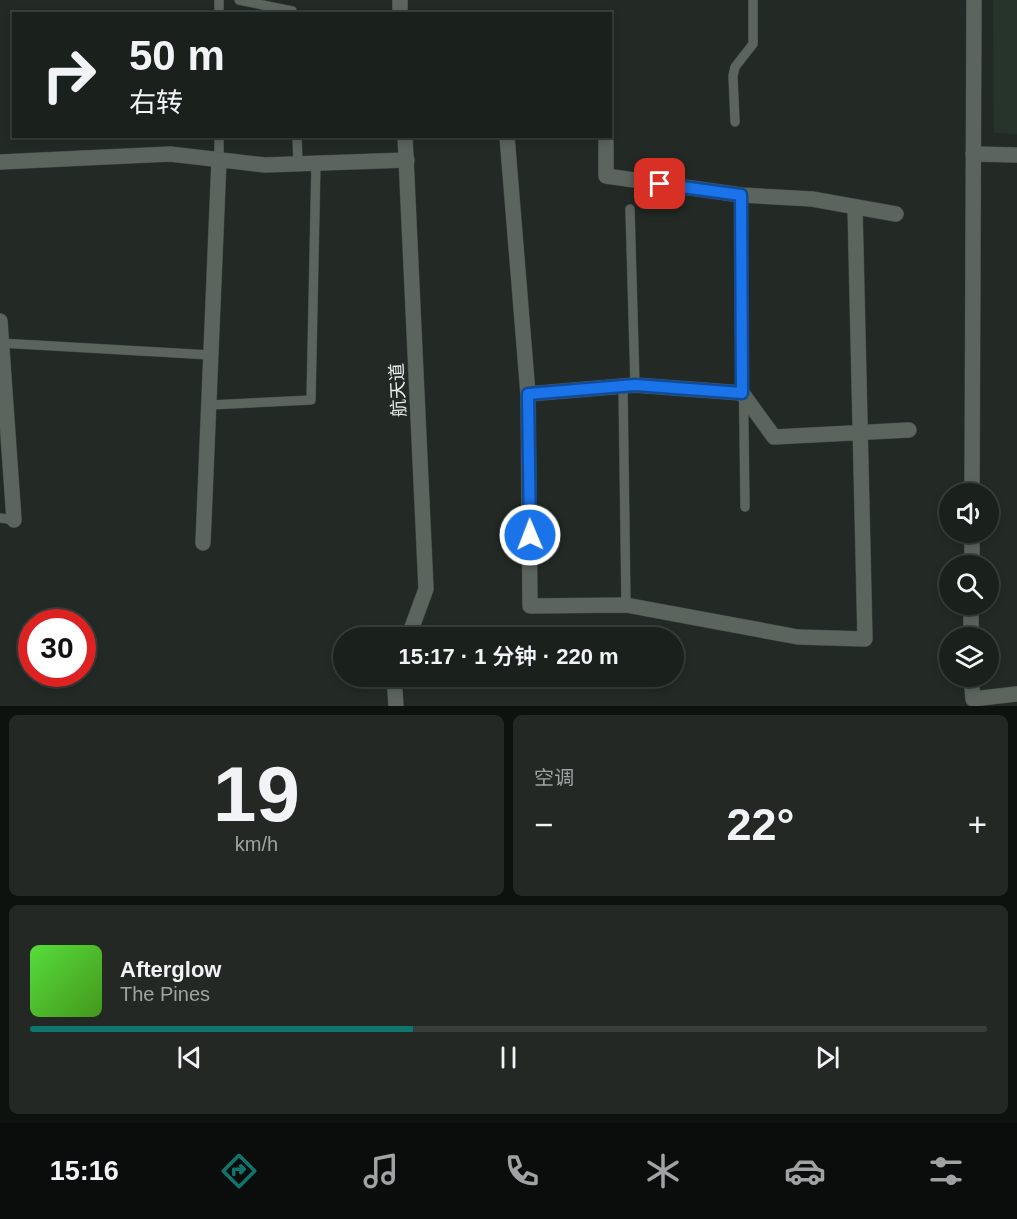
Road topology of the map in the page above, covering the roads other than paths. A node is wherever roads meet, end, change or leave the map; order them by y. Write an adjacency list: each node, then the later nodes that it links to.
1 (239, 0): 4 (lane)
2 (753, 0): 5 (lane)
3 (974, 0): 11 (street)
4 (292, 12)
5 (735, 122)
6 (219, 138): 13 (lane)
7 (297, 138): 17 (lane)
8 (405, 138): 14 (street, 航天道)
9 (507, 138): 27 (street)
10 (606, 138): 18 (street)
11 (973, 154): 12 (street); 32 (street)
12 (1017, 155)
13 (219, 160): 15 (street); 17 (street); 24 (street)
14 (406, 160): 16 (street); 37 (street, 航天道)
15 (0, 162)
16 (316, 163): 17 (street); 28 (lane)
17 (298, 164)
18 (741, 195): 19 (street); 26 (lane)
19 (855, 207): 21 (street); 30 (street)
20 (630, 209): 25 (lane)
21 (896, 214)
22 (0, 321): 23 (street)
23 (1, 343): 24 (lane); 31 (street)
24 (211, 355): 28 (street)
25 (629, 386): 26 (street); 27 (street); 36 (lane)
26 (742, 393): 30 (street); 33 (lane)
27 (528, 394): 36 (street)
28 (209, 405): 35 (street)
29 (909, 430): 30 (street)
30 (859, 432): 36 (street)
31 (4, 433): 34 (street)
32 (972, 483)
33 (745, 507)
34 (7, 519)
35 (203, 543)
36 (626, 605)
37 (412, 627)
38 (395, 687): 41 (street)
39 (972, 687): 40 (street)
40 (1017, 694)
41 (396, 706)

